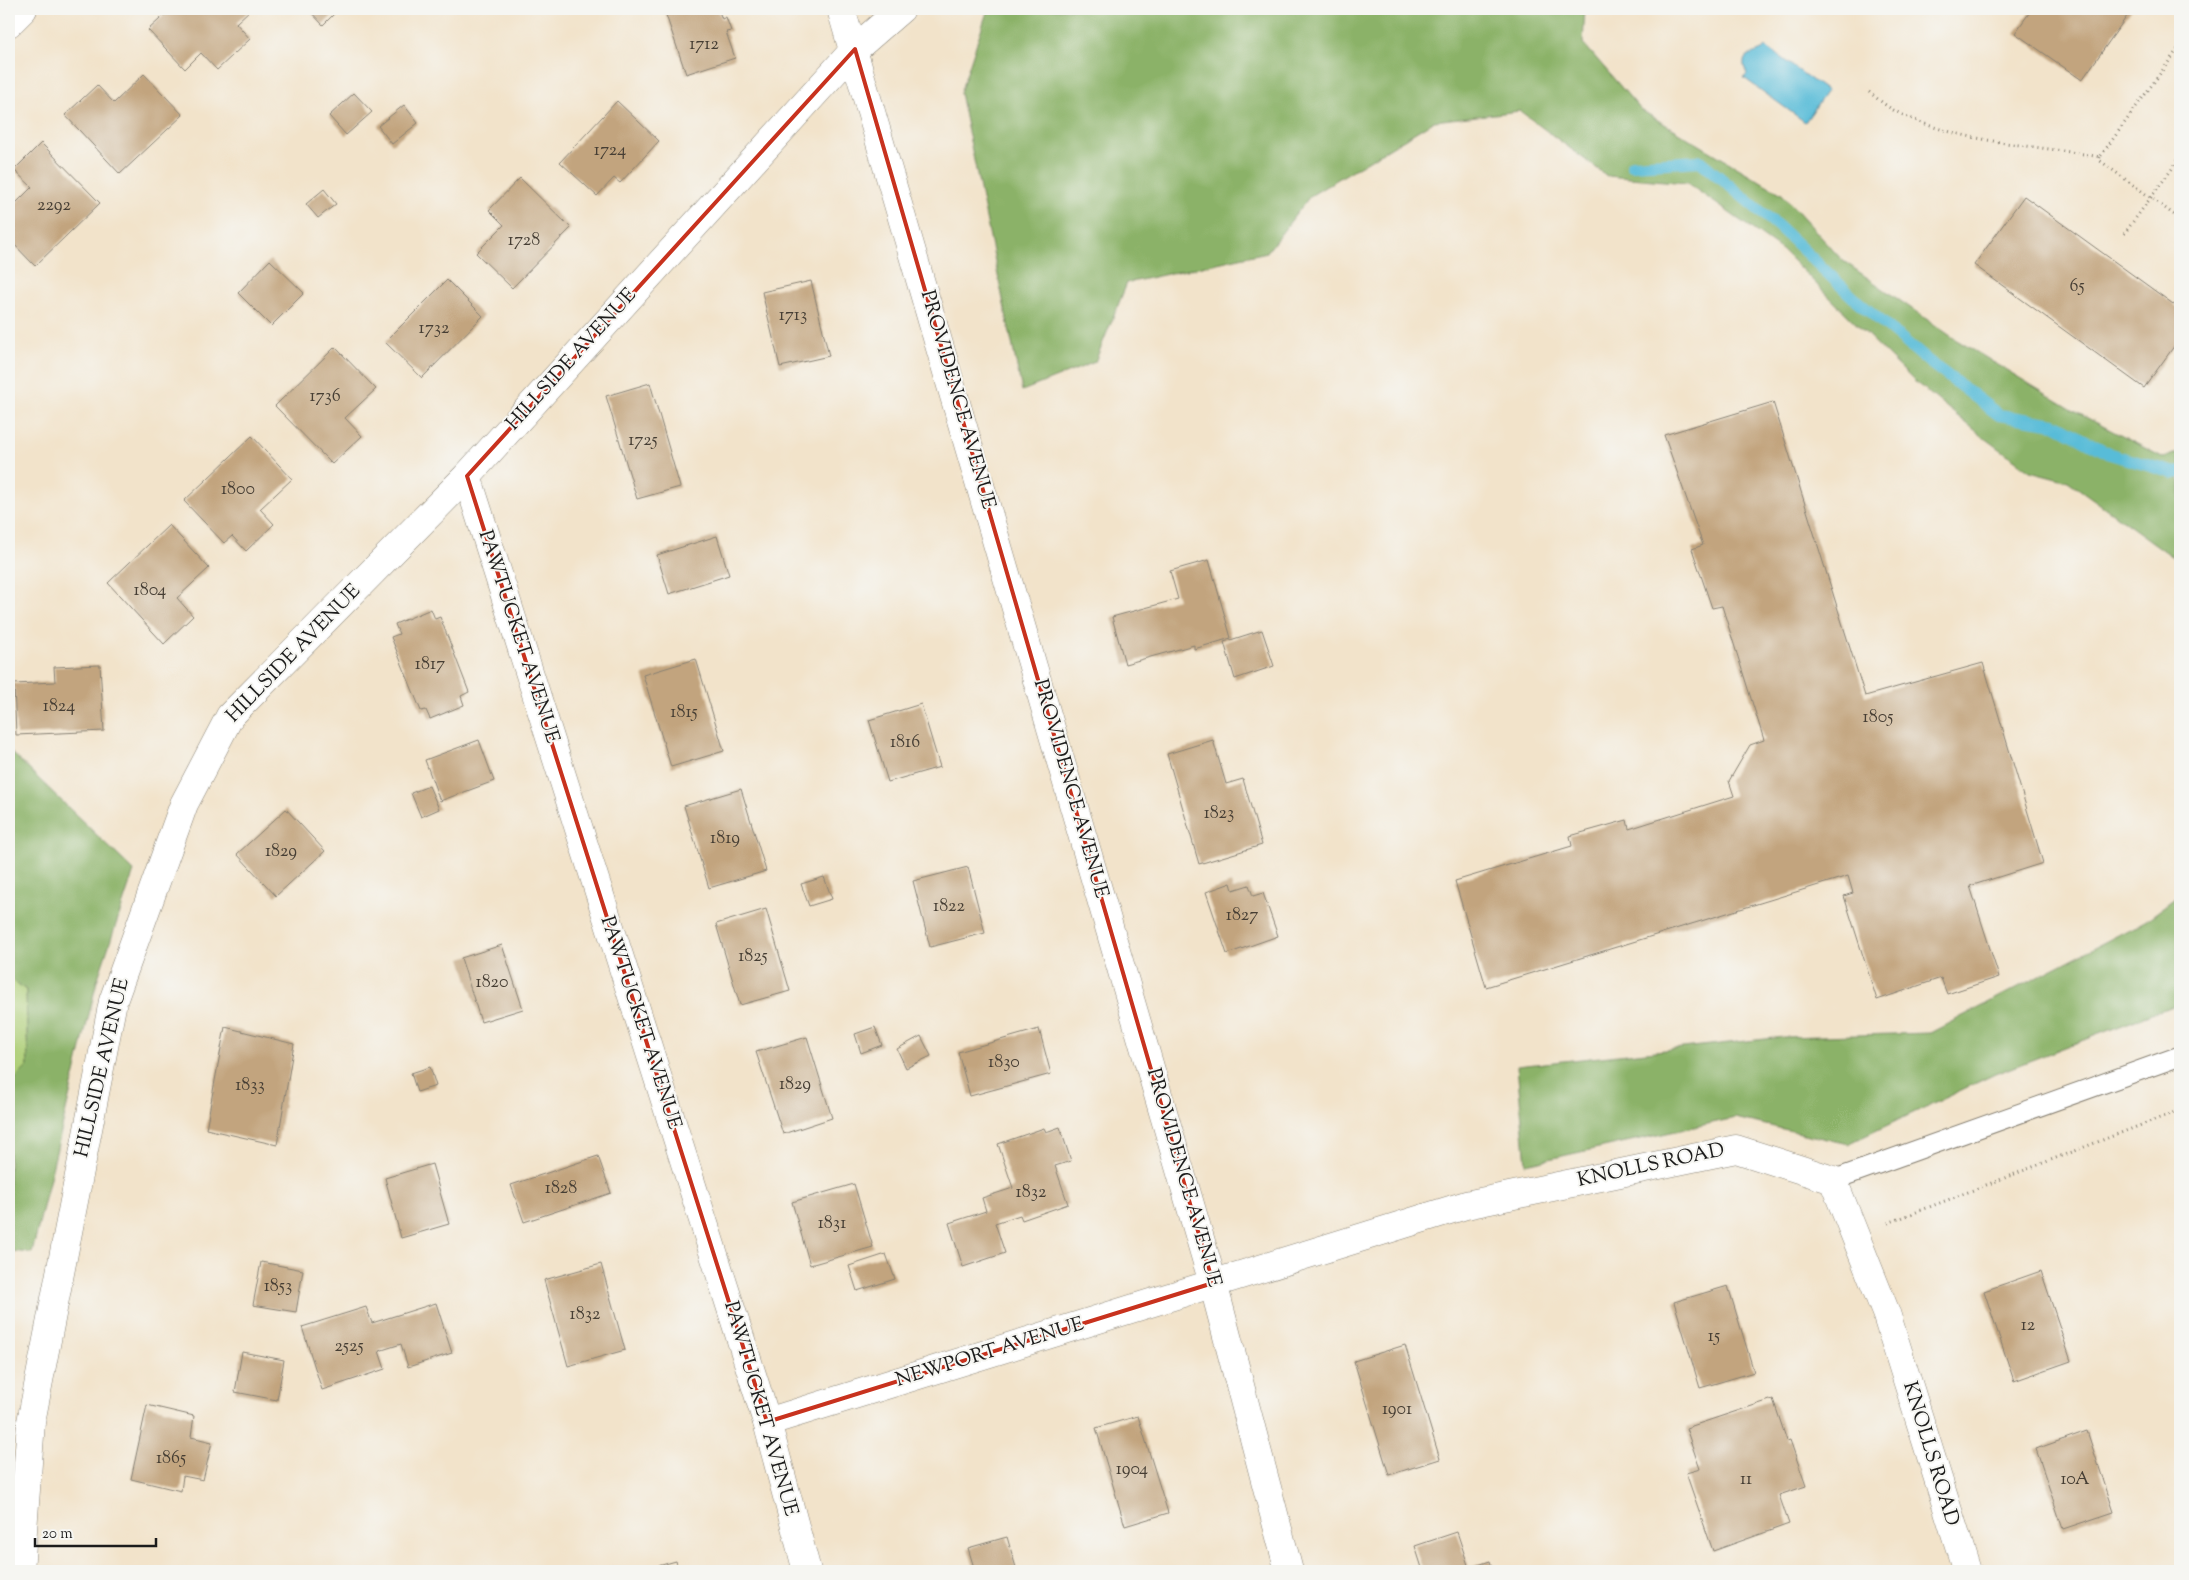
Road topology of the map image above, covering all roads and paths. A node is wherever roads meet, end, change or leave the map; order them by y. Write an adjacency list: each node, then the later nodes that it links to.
1 (23, 9): 4 (street)
2 (841, 9): 6 (street, PROVIDENCE AVENUE)
3 (901, 9): 6 (street, HILLSIDE AVENUE)
4 (9, 24)
5 (2180, 46): 8 (path)
6 (854, 49): 13 (street, HILLSIDE AVENUE); 18 (street, PROVIDENCE AVENUE)
7 (1869, 92): 8 (path)
8 (2100, 157): 10 (path)
9 (2180, 158): 10 (path)
10 (2151, 198): 11 (path); 12 (path)
11 (2180, 219)
12 (2124, 234)
13 (467, 476): 19 (street, PAWTUCKET AVENUE); 20 (street, HILLSIDE AVENUE)
14 (2180, 1056): 16 (lane)
15 (2180, 1110): 17 (path)
16 (1833, 1180): 17 (street, KNOLLS ROAD); 18 (street, KNOLLS ROAD)
17 (1855, 1236): 23 (street, KNOLLS ROAD)
18 (1214, 1283): 19 (street, NEWPORT AVENUE); 22 (street, PROVIDENCE AVENUE)
19 (767, 1422): 21 (street, PAWTUCKET AVENUE)
20 (20, 1571)
21 (807, 1571)
22 (1289, 1571)
23 (1967, 1571)

